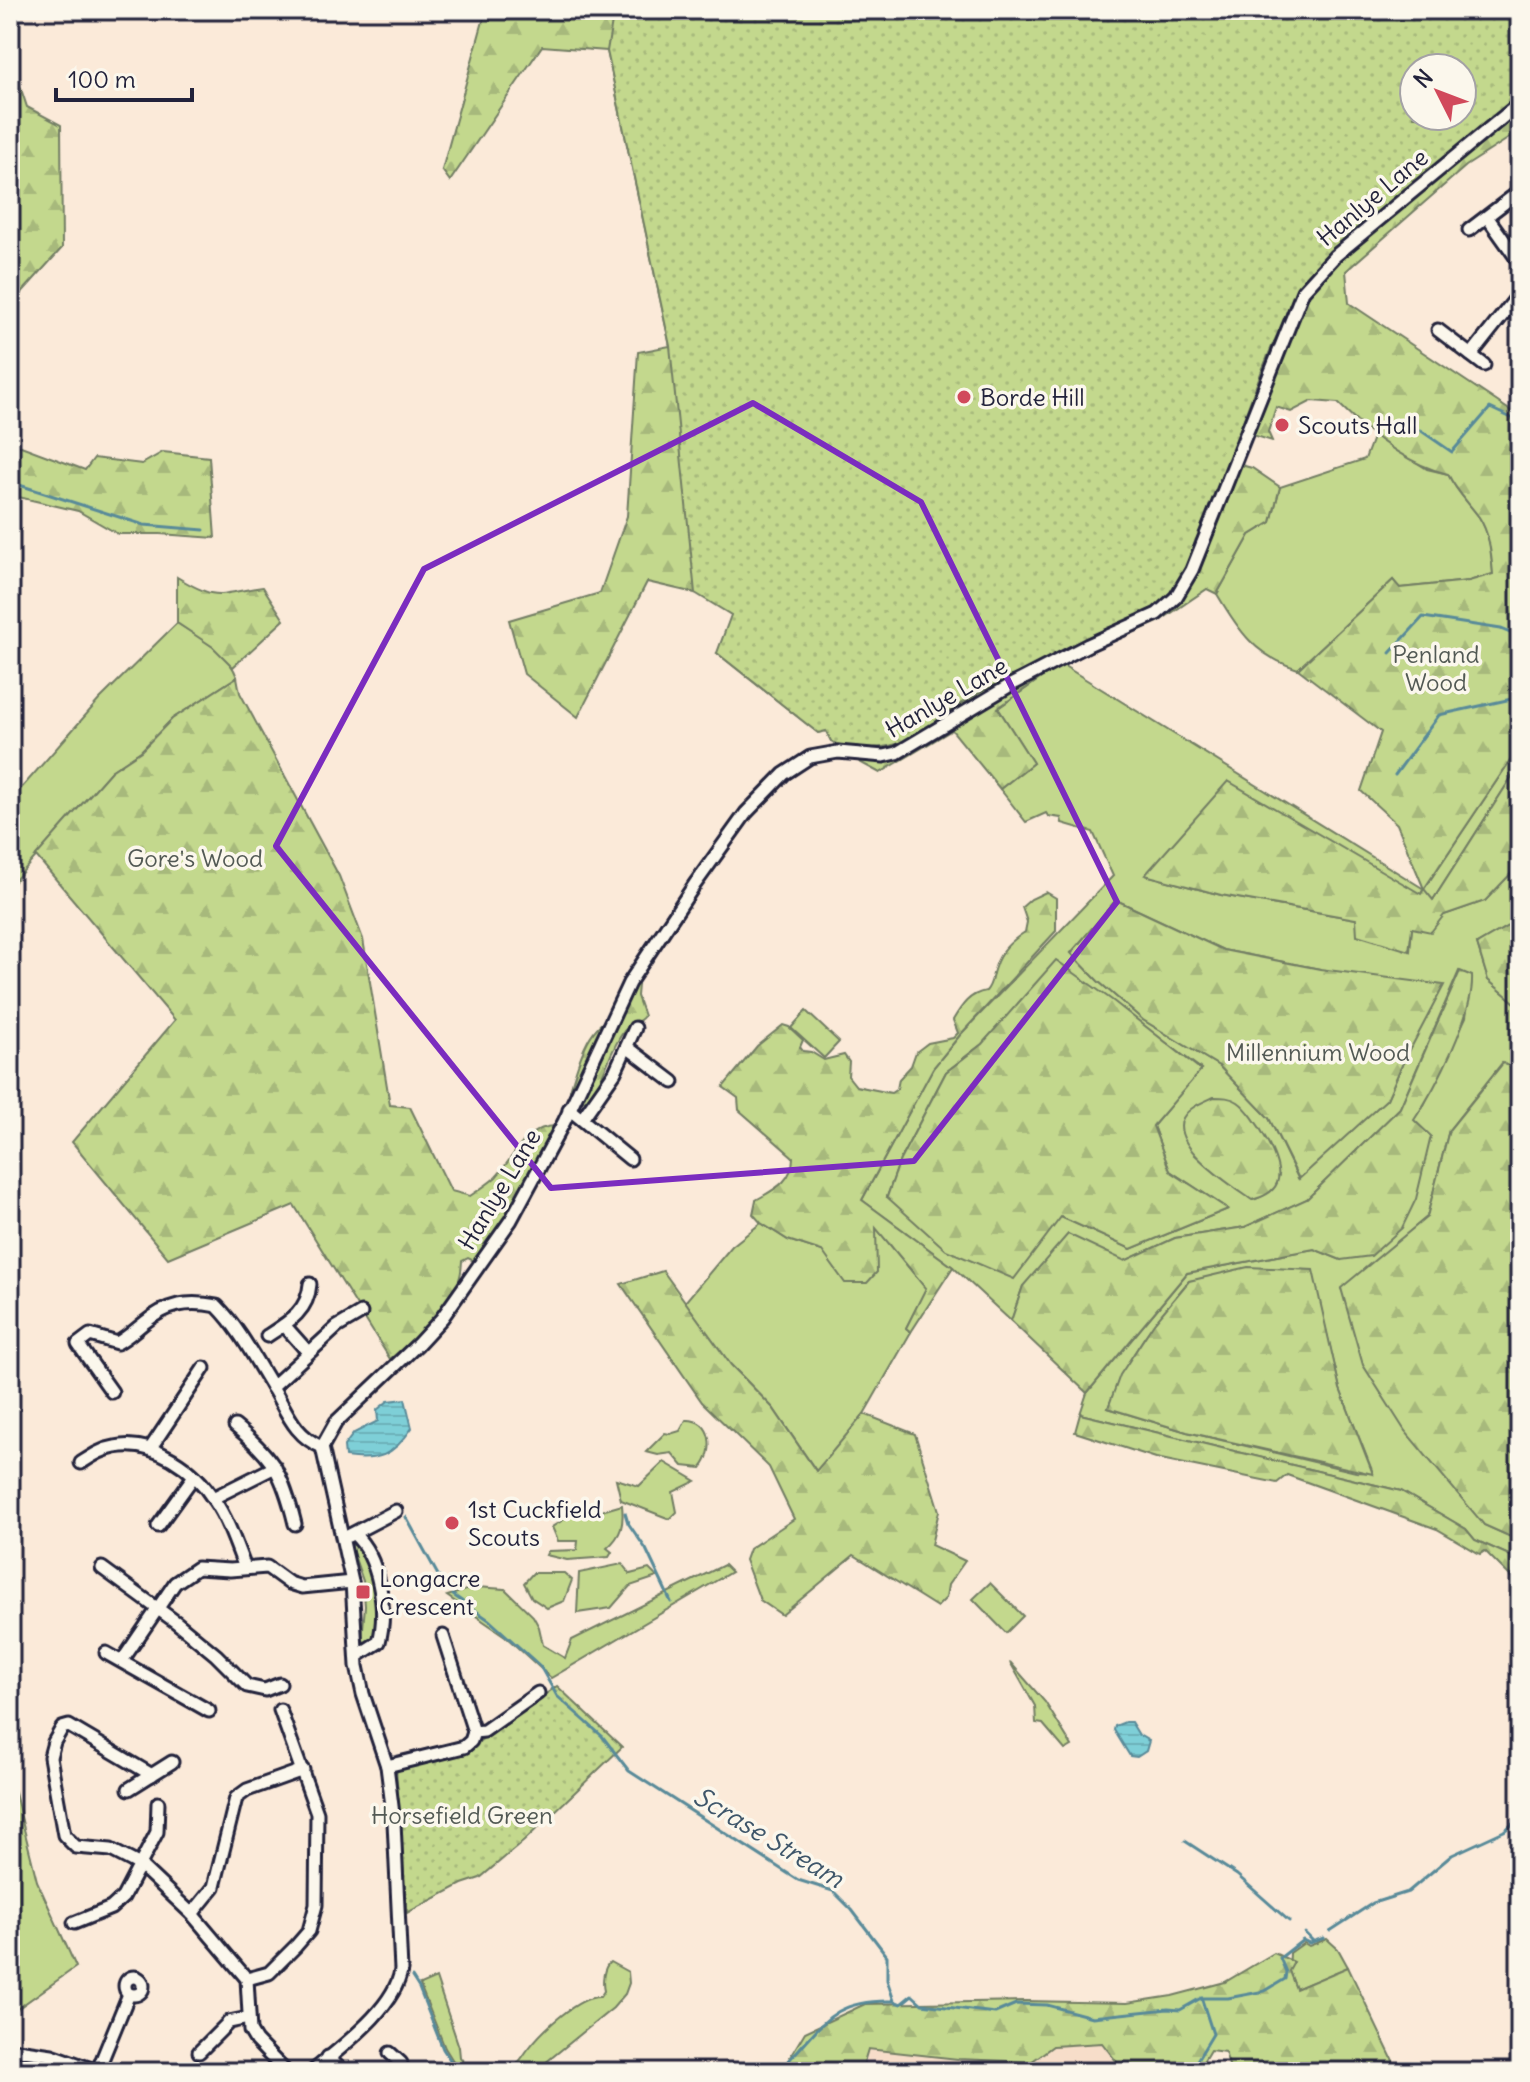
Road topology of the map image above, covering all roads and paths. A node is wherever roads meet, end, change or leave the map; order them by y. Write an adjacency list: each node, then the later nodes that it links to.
1 (1520, 103): 13 (street, Hanlye Lane)
2 (1520, 191): 3 (street)
3 (1488, 218): 4 (street); 5 (street)
4 (1469, 230)
5 (1520, 263)
6 (1520, 295): 8 (street)
7 (1438, 330): 8 (street)
8 (1471, 355): 9 (street)
9 (1484, 365)
10 (635, 1028): 11 (street)
11 (627, 1047): 12 (street); 14 (street)
12 (673, 1082)
13 (569, 1109): 14 (street); 25 (street, Hanlye Lane)
14 (582, 1119): 15 (street)
15 (630, 1159)
16 (310, 1284): 18 (street)
17 (361, 1313): 20 (street)
18 (284, 1325): 19 (street); 20 (street)
19 (267, 1336)
20 (308, 1352): 22 (street)
21 (204, 1368): 26 (street)
22 (272, 1387): 23 (street); 25 (street)
23 (112, 1392)
24 (235, 1426): 28 (street)
25 (322, 1447): 34 (street)
26 (150, 1449): 27 (street); 29 (street)
27 (81, 1463)
28 (275, 1467): 30 (street); 32 (street)
29 (194, 1476): 30 (street); 33 (street)
30 (213, 1498): 36 (street)
31 (396, 1511): 34 (street)
32 (295, 1524)
33 (158, 1526)
34 (349, 1535): 37 (street); 43 (street)
35 (102, 1568): 38 (street)
36 (245, 1568): 37 (street); 38 (street)
37 (352, 1582): 43 (street)
38 (158, 1608): 40 (street); 44 (street)
39 (190, 1615): 40 (street)
40 (176, 1622): 45 (street)
41 (443, 1636): 49 (street)
42 (106, 1653): 44 (street)
43 (357, 1656): 51 (street)
44 (122, 1661): 48 (street)
45 (280, 1684)
46 (538, 1693): 49 (street)
47 (280, 1710): 52 (street)
48 (209, 1711)
49 (474, 1732): 51 (street)
50 (172, 1762): 53 (street)
51 (387, 1766): 65 (street)
52 (303, 1770): 57 (street); 59 (street)
53 (152, 1775): 54 (street); 56 (street)
54 (129, 1789)
55 (158, 1803): 56 (street)
56 (140, 1865): 57 (street); 58 (street)
57 (192, 1914): 59 (street)
58 (74, 1923)
59 (247, 1979): 61 (street)
60 (129, 1994): 66 (street)
61 (248, 2018): 63 (street); 67 (street)
62 (10, 2049): 66 (street)
63 (199, 2052)
64 (390, 2053): 70 (street)
65 (328, 2057): 68 (street); 69 (street)
66 (98, 2072)
67 (286, 2072)
68 (312, 2072)
69 (343, 2072)
70 (392, 2072)

